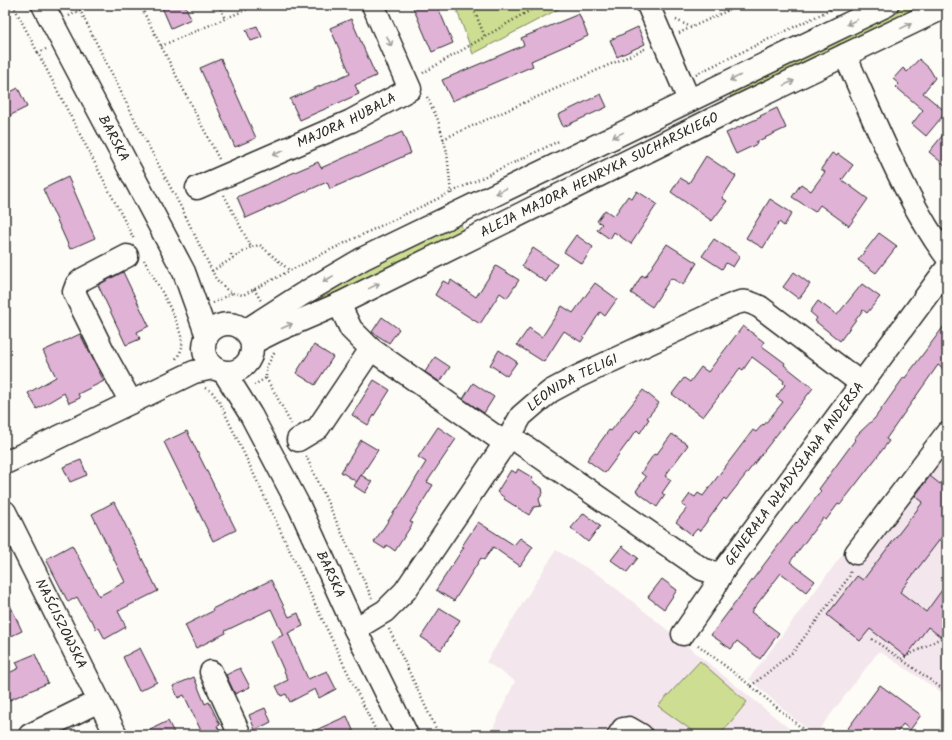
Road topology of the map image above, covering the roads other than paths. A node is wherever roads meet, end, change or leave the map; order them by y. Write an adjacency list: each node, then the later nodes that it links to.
1 (43, 5): 14 (street, BARSKA)
2 (373, 5): 10 (street, MAJORA HUBALA, one-way to 10)
3 (648, 5): 7 (street)
4 (887, 5): 7 (street, ALEJA MAJORA HENRYKA SUCHARSKIEGO, one-way to 7)
5 (947, 6): 6 (street, ALEJA MAJORA HENRYKA SUCHARSKIEGO, one-way to 5)
6 (846, 56): 8 (street, ALEJA MAJORA HENRYKA SUCHARSKIEGO, one-way to 6); 12 (street)
7 (685, 91): 8 (street); 9 (street); 16 (street, ALEJA MAJORA HENRYKA SUCHARSKIEGO, one-way to 16)
8 (731, 110): 9 (street, ALEJA MAJORA HENRYKA SUCHARSKIEGO)
9 (653, 148): 15 (street, ALEJA MAJORA HENRYKA SUCHARSKIEGO, one-way to 9)
10 (197, 188)
11 (134, 250): 20 (street)
12 (947, 257)
13 (947, 268): 19 (street, GENERAŁA WŁADYSŁAWA ANDERSA)
14 (184, 272): 16 (street, BARSKA); 18 (street, BARSKA)
15 (339, 304): 16 (street, ALEJA MAJORA HENRYKA SUCHARSKIEGO, one-way to 15); 17 (street, GENERAŁA WŁADYSŁAWA ANDERSA)
16 (241, 333): 18 (street); 18 (street)
17 (371, 349): 22 (street, GENERAŁA WŁADYSŁAWA ANDERSA); 23 (street)
18 (218, 359): 20 (street); 28 (street, BARSKA)
19 (862, 384): 22 (street, LEONIDA TELIGI); 27 (street, GENERAŁA WŁADYSŁAWA ANDERSA)
20 (131, 402): 24 (street)
21 (947, 433): 26 (street)
22 (508, 439): 27 (street, GENERAŁA WŁADYSŁAWA ANDERSA); 28 (street, LEONIDA TELIGI)
23 (298, 440)
24 (5, 463)
25 (5, 512): 31 (street, NAŚCISZOWSKA)
26 (856, 553)
27 (723, 571): 29 (street)
28 (355, 629): 35 (street, BARSKA)
29 (683, 634)
30 (210, 672): 34 (street)
31 (99, 701): 32 (street); 33 (street, NAŚCISZOWSKA)
32 (30, 735)
33 (116, 735)
34 (240, 735)
35 (407, 735)
36 (619, 735): 37 (street)
37 (641, 735)

